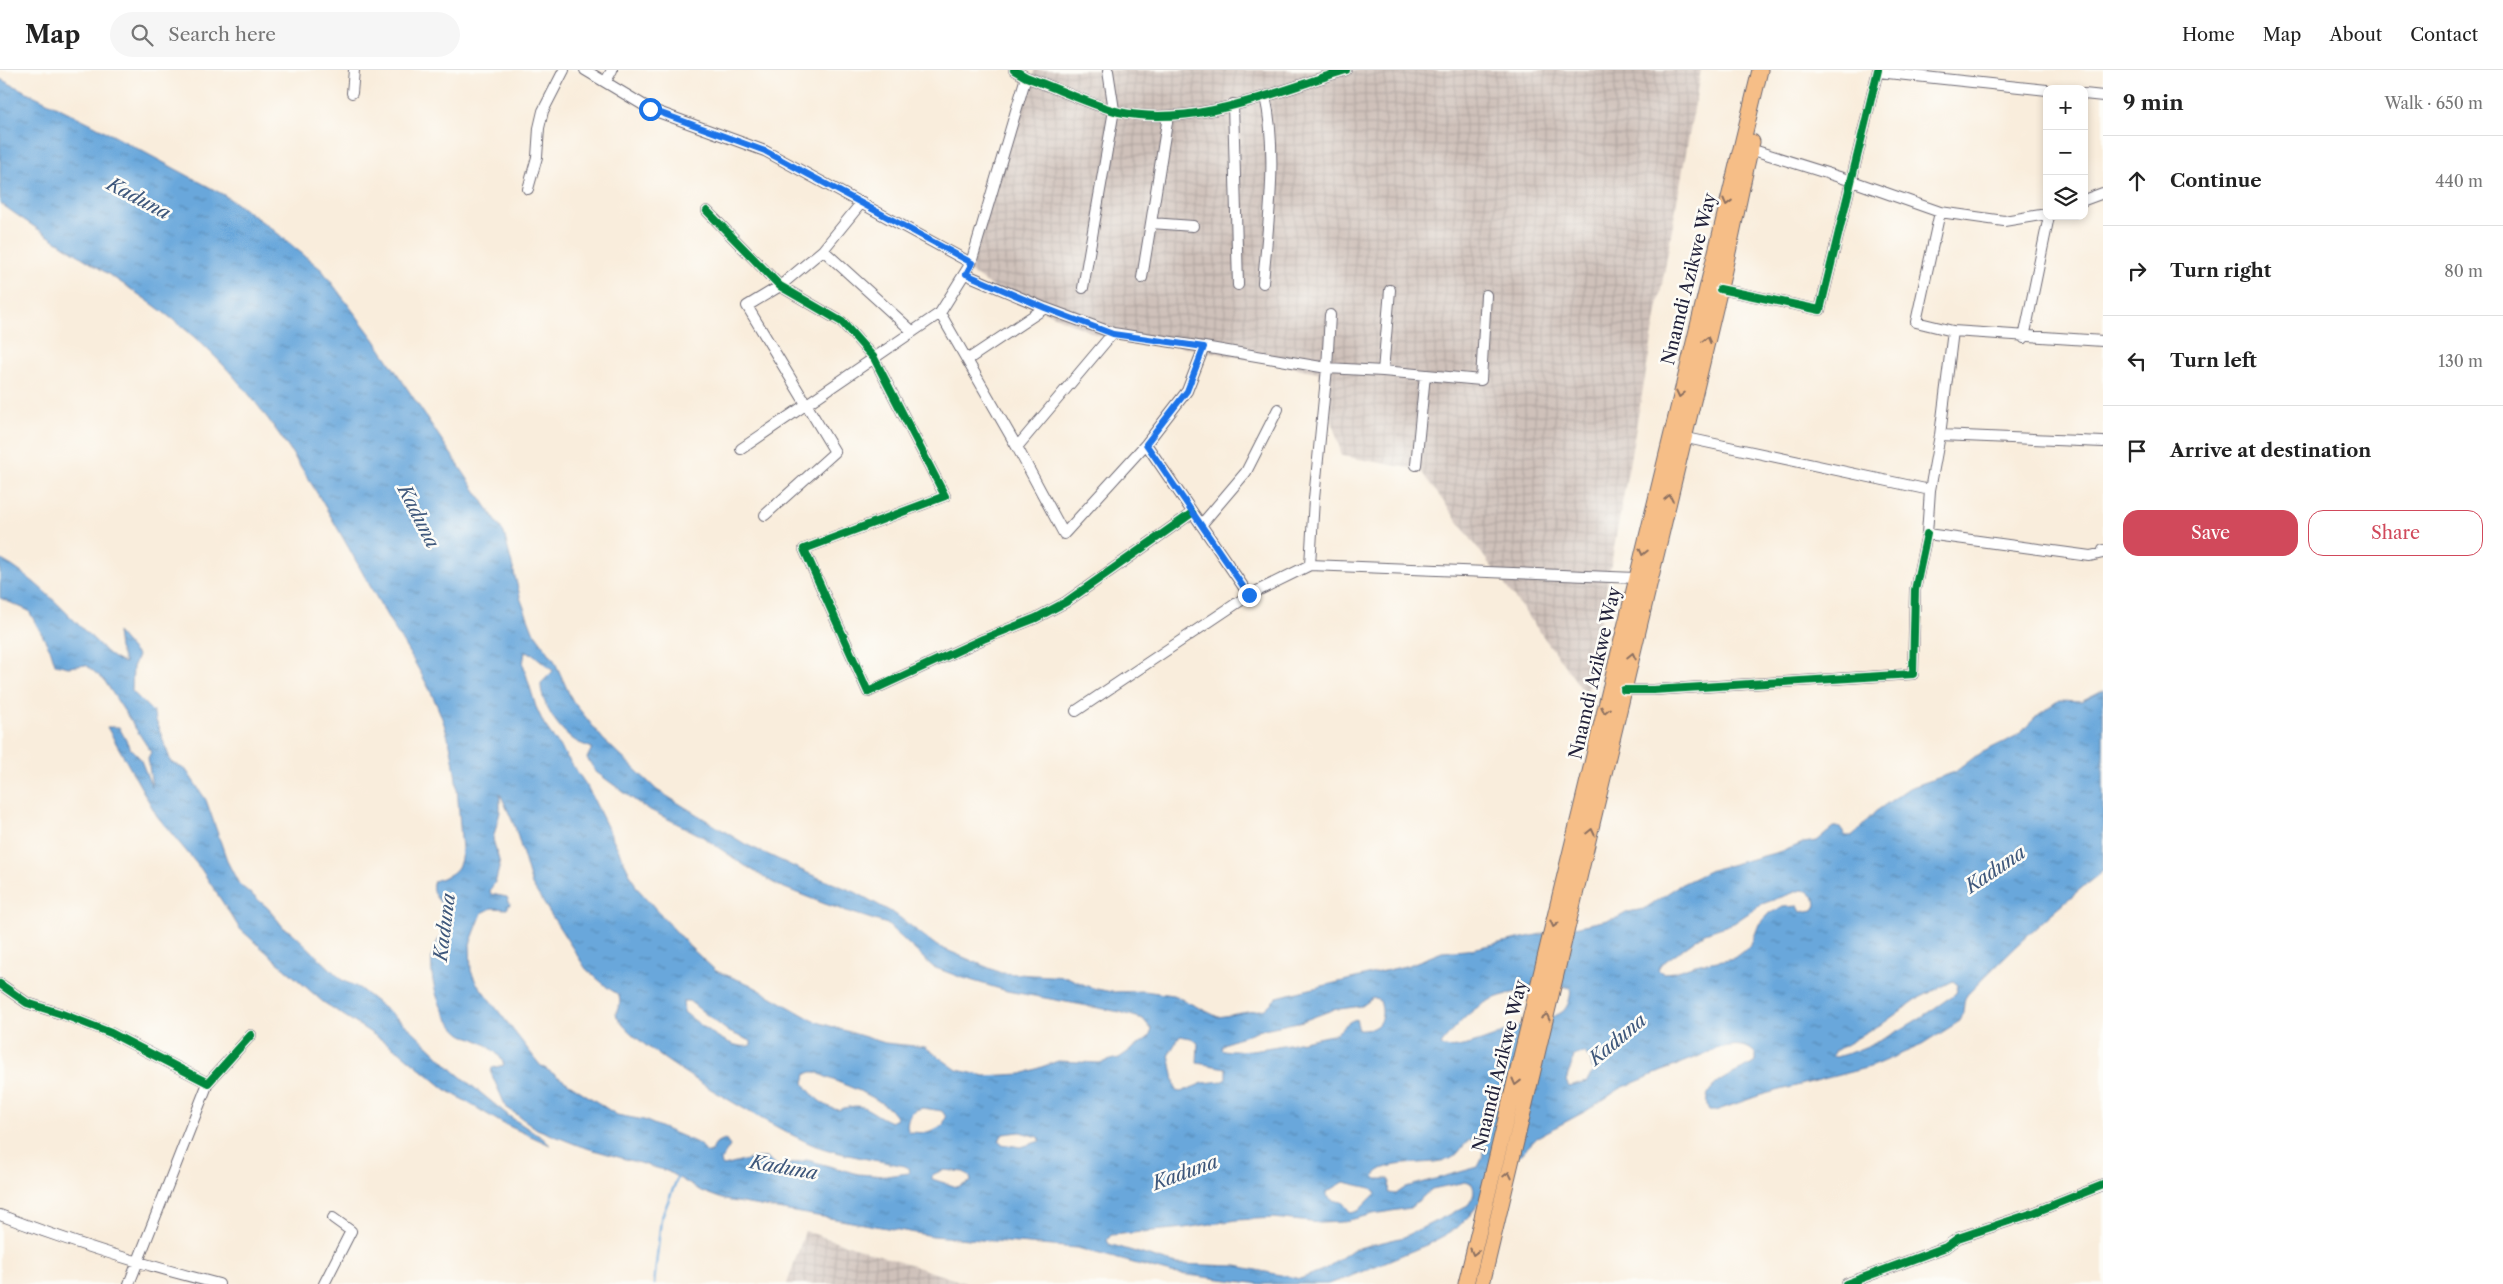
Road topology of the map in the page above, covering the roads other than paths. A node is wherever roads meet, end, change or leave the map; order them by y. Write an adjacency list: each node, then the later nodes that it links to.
1 (354, 70): 14 (street)
2 (564, 70): 23 (street)
3 (586, 70): 12 (street)
4 (612, 70): 12 (street)
5 (1014, 70): 11 (street)
6 (1346, 70): 16 (street)
7 (1760, 70): 74 (highway, Nnamdi Azikwe Way, one-way to 74)
8 (1769, 70): 21 (highway, Nnamdi Azikwe Way)
9 (1108, 71): 19 (street)
10 (1878, 71): 13 (street); 22 (street)
11 (1026, 77): 19 (street); 34 (street)
12 (606, 81): 26 (street)
13 (2043, 90)
14 (352, 93)
15 (2088, 94): 17 (street)
16 (1265, 96): 18 (street); 37 (street)
17 (2103, 96)
18 (1233, 104): 20 (street); 38 (street)
19 (1114, 110): 20 (street); 40 (street)
20 (1168, 116): 31 (street)
21 (1750, 149): 22 (street); 41 (highway, Nnamdi Azikwe Way)
22 (1852, 181): 28 (street); 41 (street)
23 (528, 189)
24 (2103, 193): 25 (street)
25 (2088, 199)
26 (862, 202): 33 (street); 34 (street)
27 (707, 211): 39 (street)
28 (1940, 212): 29 (street); 48 (street)
29 (2043, 216)
30 (2047, 220): 50 (street)
31 (1151, 223): 32 (street); 36 (street)
32 (1192, 226)
33 (823, 250): 39 (street); 47 (street)
34 (972, 263): 35 (street)
35 (966, 274): 44 (street); 45 (street)
36 (1142, 278)
37 (1263, 283)
38 (1238, 285)
39 (780, 286): 53 (street); 58 (street)
40 (1083, 288)
41 (1720, 289): 61 (highway, Nnamdi Azikwe Way, one-way to 41)
42 (1390, 290): 56 (street)
43 (1486, 295): 57 (street)
44 (1045, 308): 49 (street); 54 (street)
45 (940, 313): 47 (street); 54 (street)
46 (1330, 315): 55 (street)
47 (912, 331): 53 (street)
48 (1953, 332): 50 (street); 60 (street)
49 (1113, 334): 52 (street); 64 (street)
50 (2024, 338): 51 (street)
51 (2103, 341)
52 (1204, 347): 55 (street); 63 (street)
53 (874, 358): 58 (street); 68 (street)
54 (967, 360): 64 (street)
55 (1327, 368): 56 (street); 73 (street)
56 (1383, 371): 57 (street)
57 (1425, 375): 66 (street)
58 (806, 404): 65 (street); 69 (street)
59 (1278, 409): 70 (street)
60 (1940, 435): 62 (street); 67 (street)
61 (1682, 437): 67 (street); 76 (highway, Nnamdi Azikwe Way, one-way to 61)
62 (2103, 442)
63 (1146, 444): 64 (street); 68 (street)
64 (1017, 447)
65 (741, 449)
66 (1416, 465)
67 (1930, 490): 71 (street)
68 (1192, 513): 70 (street)
69 (765, 515)
70 (1201, 525): 75 (street)
71 (1927, 534): 72 (street); 76 (street)
72 (2103, 550)
73 (1310, 565): 74 (street); 75 (street)
74 (1636, 578): 78 (highway, Nnamdi Azikwe Way, one-way to 78)
75 (1249, 595): 77 (street)
76 (1624, 690): 78 (highway, Nnamdi Azikwe Way, one-way to 76)
77 (1076, 711)
78 (1572, 878): 85 (highway, Nnamdi Azikwe Way)
79 (0, 984): 81 (street)
80 (252, 1035): 81 (street)
81 (208, 1083): 86 (street)
82 (2103, 1185): 92 (street)
83 (0, 1215): 86 (street)
84 (333, 1218): 89 (street)
85 (1490, 1221): 90 (highway, Nnamdi Azikwe Way, one-way to 90); 91 (highway, Nnamdi Azikwe Way)
86 (137, 1263): 87 (street); 88 (street)
87 (129, 1284)
88 (219, 1284)
89 (324, 1284)
90 (1466, 1284)
91 (1482, 1284)
92 (1846, 1284)

